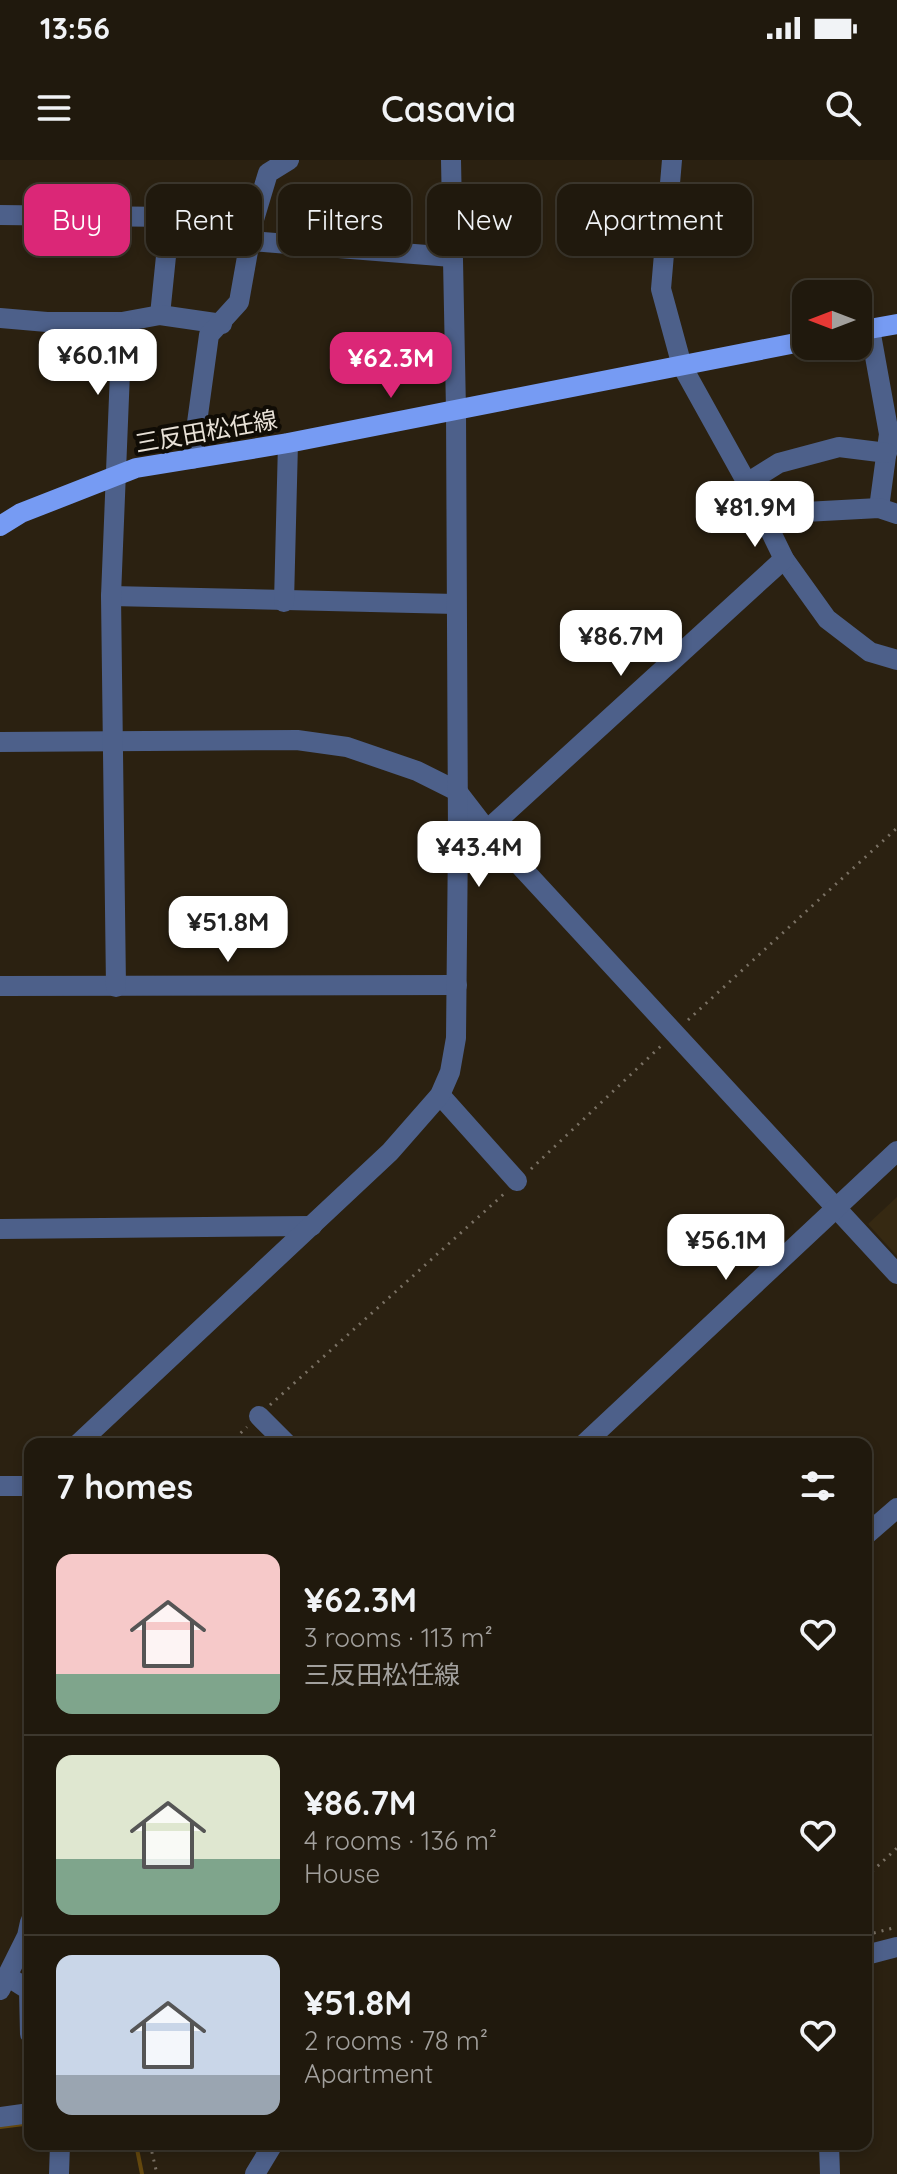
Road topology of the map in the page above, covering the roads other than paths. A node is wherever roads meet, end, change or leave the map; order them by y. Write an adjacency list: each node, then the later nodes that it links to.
1 (451, 160): 10 (street)
2 (672, 160): 19 (street)
3 (284, 161): 4 (street)
4 (262, 192)
5 (0, 215): 6 (street)
6 (146, 217)
7 (262, 242): 10 (street)
8 (166, 256): 11 (street)
9 (247, 256): 14 (street)
10 (452, 257): 20 (street)
11 (160, 315): 13 (street); 14 (street)
12 (0, 318): 13 (street)
13 (122, 322): 24 (street)
14 (222, 324): 23 (street)
15 (897, 324): 16 (main road)
16 (872, 329)
17 (792, 344): 19 (main road, 三反田松任線)
18 (871, 360): 21 (street)
19 (682, 366): 20 (main road, 三反田松任線); 25 (street)
20 (456, 410): 22 (main road, 三反田松任線); 32 (street)
21 (891, 440): 25 (street); 26 (street)
22 (288, 443): 23 (main road, 三反田松任線); 31 (street)
23 (192, 459): 24 (main road, 三反田松任線)
24 (118, 474): 28 (main road, 三反田松任線); 30 (street)
25 (747, 483): 27 (street)
26 (888, 511): 27 (street)
27 (768, 525): 29 (street)
28 (0, 526)
29 (784, 559): 33 (street); 37 (street)
30 (111, 596): 31 (street); 34 (street)
31 (284, 602): 32 (street)
32 (456, 604): 36 (street)
33 (897, 660)
34 (113, 741): 35 (street); 36 (street); 40 (street)
35 (0, 742)
36 (457, 791): 37 (street); 38 (street)
37 (487, 830): 44 (street)
38 (457, 985): 40 (street); 41 (street)
39 (0, 986): 40 (street)
40 (116, 987)
41 (440, 1095): 43 (street); 45 (street)
42 (897, 1151): 44 (street)
43 (517, 1181)
44 (835, 1208): 47 (street); 51 (street)
45 (312, 1226): 46 (street); 49 (street)
46 (0, 1229)
47 (897, 1274)
48 (259, 1416): 50 (street)
49 (84, 1438)
50 (281, 1438)
51 (590, 1438)
52 (0, 1486): 53 (street)
53 (24, 1486)
54 (897, 1508): 55 (street)
55 (872, 1530)
56 (24, 1942): 59 (street)
57 (897, 1947): 58 (street)
58 (872, 1953)
59 (4, 1983): 60 (street)
60 (24, 1989)
61 (24, 2114): 62 (street)
62 (0, 2117)
63 (60, 2150): 65 (street)
64 (829, 2150): 66 (street)
65 (59, 2174)
66 (830, 2174)

